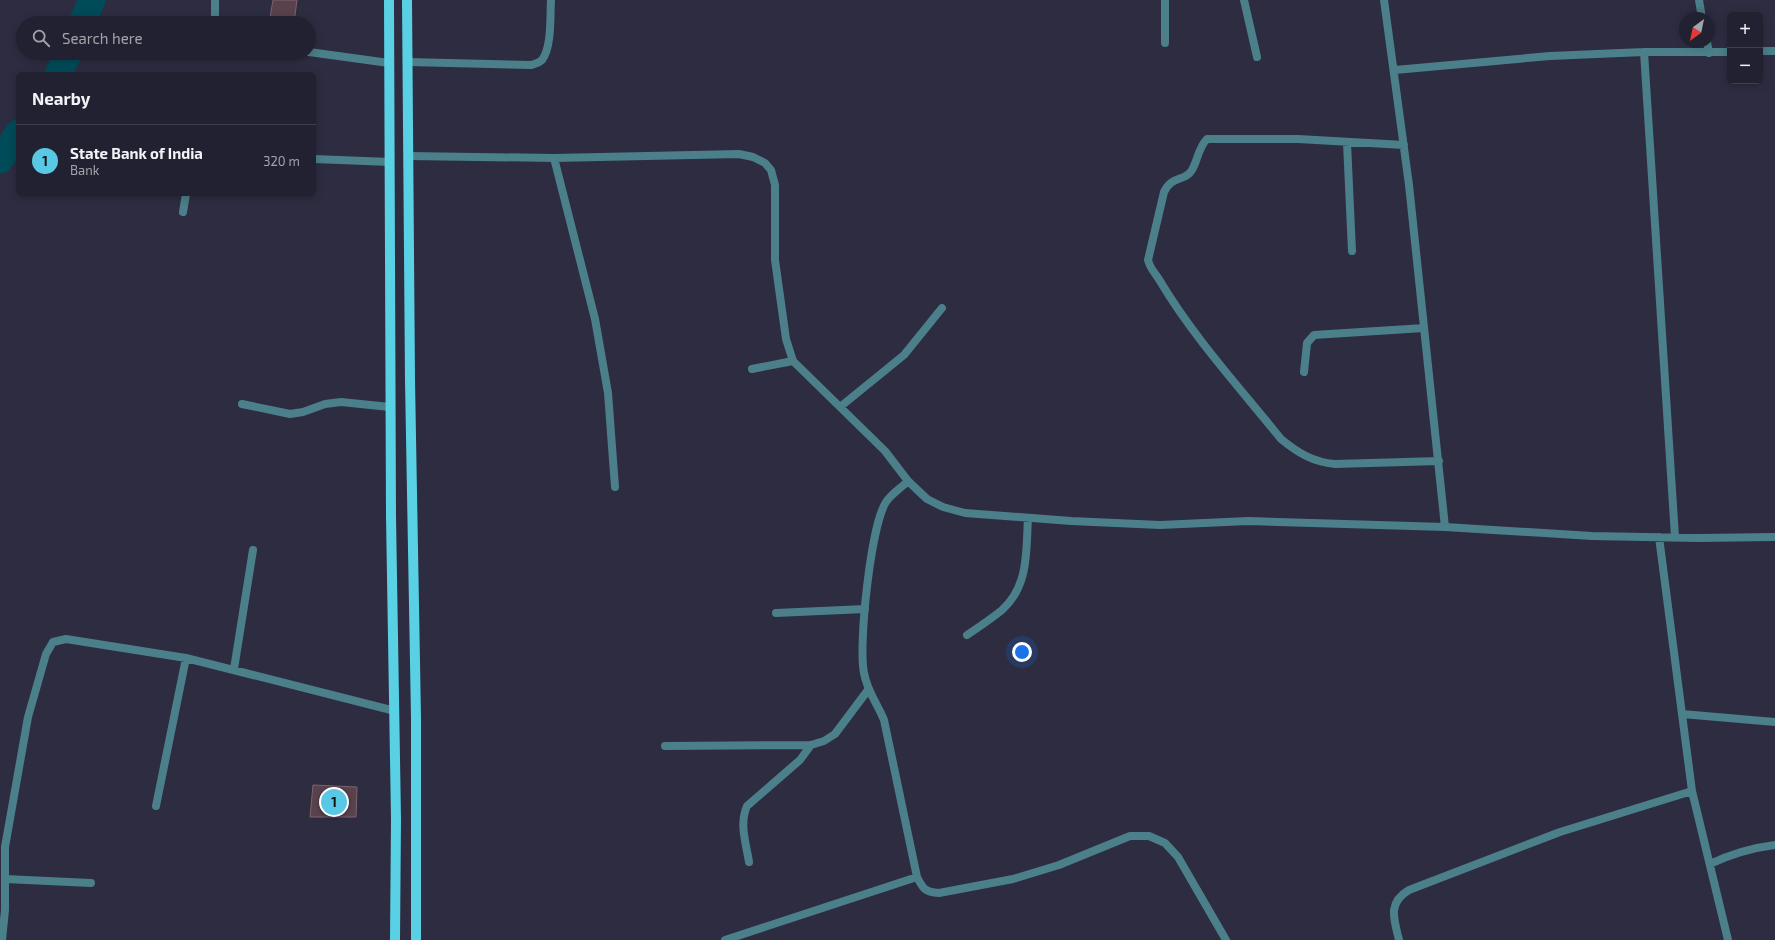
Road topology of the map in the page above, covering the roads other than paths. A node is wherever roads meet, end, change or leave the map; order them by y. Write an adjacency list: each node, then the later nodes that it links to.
1 (215, 0): 10 (street)
2 (389, 0): 21 (main road)
3 (407, 0): 20 (main road)
4 (551, 0): 20 (street)
5 (1165, 0): 11 (street)
6 (1244, 0): 19 (street)
7 (1384, 0): 22 (street)
8 (1699, 0): 9 (street)
9 (1701, 12)
10 (215, 16)
11 (1165, 42)
12 (1709, 48): 18 (street)
13 (1763, 51): 14 (street)
14 (1775, 51)
15 (1644, 52): 18 (street); 22 (street); 46 (street)
16 (1727, 52): 18 (street)
17 (316, 53): 21 (street)
18 (1710, 53)
19 (1257, 57)
20 (408, 62): 25 (main road)
21 (389, 63): 28 (main road)
22 (1395, 70): 24 (street)
23 (1347, 143): 24 (street); 31 (street); 40 (street)
24 (1404, 145): 33 (street)
25 (408, 156): 27 (street); 71 (main road)
26 (316, 158): 28 (street)
27 (554, 158): 34 (street); 42 (street)
28 (390, 162): 38 (main road)
29 (186, 196): 30 (street)
30 (183, 212)
31 (1352, 251)
32 (942, 308): 39 (street)
33 (1424, 328): 36 (street); 40 (street)
34 (793, 361): 35 (street); 39 (street)
35 (752, 369)
36 (1304, 372)
37 (242, 404): 38 (street)
38 (390, 407): 55 (main road)
39 (840, 407): 41 (street)
40 (1439, 461): 44 (street)
41 (908, 481): 43 (street); 49 (street)
42 (615, 488)
43 (1028, 518): 44 (street); 51 (street)
44 (1445, 527): 45 (street)
45 (1659, 537): 46 (street); 56 (street)
46 (1675, 537): 47 (street)
47 (1775, 537)
48 (253, 550): 53 (street)
49 (865, 609): 50 (street); 54 (street)
50 (776, 612)
51 (967, 635)
52 (186, 658): 53 (street); 61 (street); 66 (street)
53 (234, 669): 55 (street)
54 (868, 690): 58 (street); 65 (street)
55 (395, 711): 70 (main road)
56 (1682, 714): 57 (street); 60 (street)
57 (1775, 722)
58 (811, 745): 59 (street); 63 (street)
59 (665, 746)
60 (1692, 791): 64 (street); 74 (street)
61 (156, 806)
62 (1775, 845): 64 (street)
63 (749, 862)
64 (1710, 864): 75 (street)
65 (917, 877): 72 (street); 73 (street)
66 (5, 879): 67 (street); 68 (street)
67 (91, 883)
68 (2, 911): 69 (street)
69 (2, 940)
70 (395, 940)
71 (416, 940)
72 (725, 940)
73 (1226, 940)
74 (1399, 940)
75 (1728, 940)

